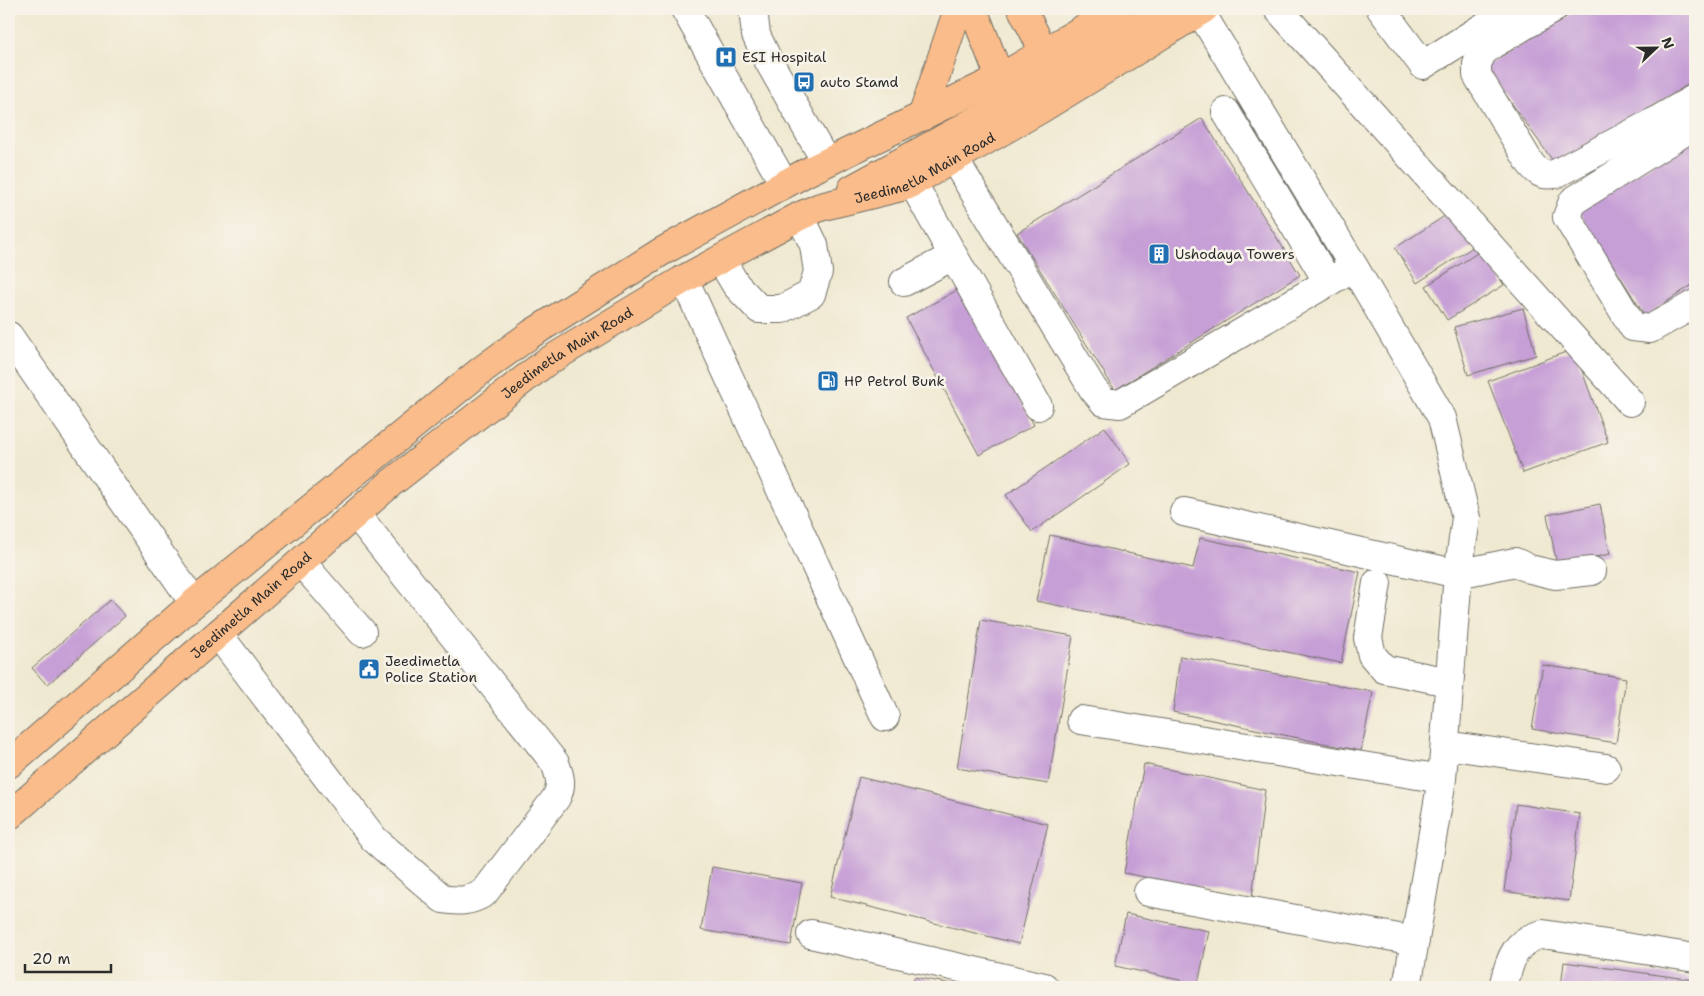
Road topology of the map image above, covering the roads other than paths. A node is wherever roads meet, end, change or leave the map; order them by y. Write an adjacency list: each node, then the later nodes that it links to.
1 (685, 9): 22 (street)
2 (753, 9): 20 (street)
3 (958, 9): 17 (main road)
4 (973, 9): 14 (main road)
5 (1022, 9): 13 (main road)
6 (1118, 9): 13 (main road)
7 (1162, 9): 13 (main road)
8 (1278, 9): 34 (street)
9 (1381, 9): 10 (street)
10 (1512, 9)
11 (1553, 9): 15 (street)
12 (1202, 10): 19 (main road, Jeedimetla Main Road); 23 (street)
13 (1050, 64): 14 (main road)
14 (1007, 89): 17 (main road); 24 (main road)
15 (1695, 98)
16 (1226, 112): 25 (street)
17 (922, 117): 20 (main road)
18 (1695, 125): 32 (street)
19 (954, 159): 21 (main road, Jeedimetla Main Road); 31 (street)
20 (826, 162): 22 (main road)
21 (912, 182): 24 (main road, Jeedimetla Main Road); 26 (street)
22 (784, 184): 42 (main road)
23 (1314, 201): 25 (street); 28 (street)
24 (810, 212): 27 (main road, Jeedimetla Main Road); 27 (street)
25 (1289, 216): 31 (street)
26 (953, 256): 30 (street); 35 (street)
27 (721, 260): 29 (main road, Jeedimetla Main Road)
28 (1354, 267): 31 (street); 40 (street)
29 (684, 279): 37 (main road, Jeedimetla Main Road); 46 (street)
30 (904, 282)
31 (1328, 282)
32 (1695, 304)
33 (9, 336): 42 (street)
34 (1630, 402)
35 (1038, 406)
36 (1184, 512): 40 (street)
37 (356, 514): 38 (main road, Jeedimetla Main Road); 44 (street)
38 (301, 562): 43 (street); 44 (main road, Jeedimetla Main Road)
39 (1592, 571): 40 (street)
40 (1458, 574): 45 (street)
41 (1377, 583): 45 (street)
42 (194, 603): 44 (main road); 49 (main road)
43 (362, 632)
44 (218, 634): 52 (main road, Jeedimetla Main Road)
45 (1449, 682): 48 (street)
46 (885, 717)
47 (1081, 720): 51 (street)
48 (1445, 745): 50 (street); 51 (street)
49 (9, 764)
50 (1606, 768)
51 (1442, 779): 55 (street)
52 (9, 816)
53 (1148, 892): 55 (street)
54 (811, 934): 57 (street)
55 (1415, 941): 58 (street)
56 (1695, 958): 59 (street)
57 (1044, 987)
58 (1407, 987)
59 (1503, 987)

